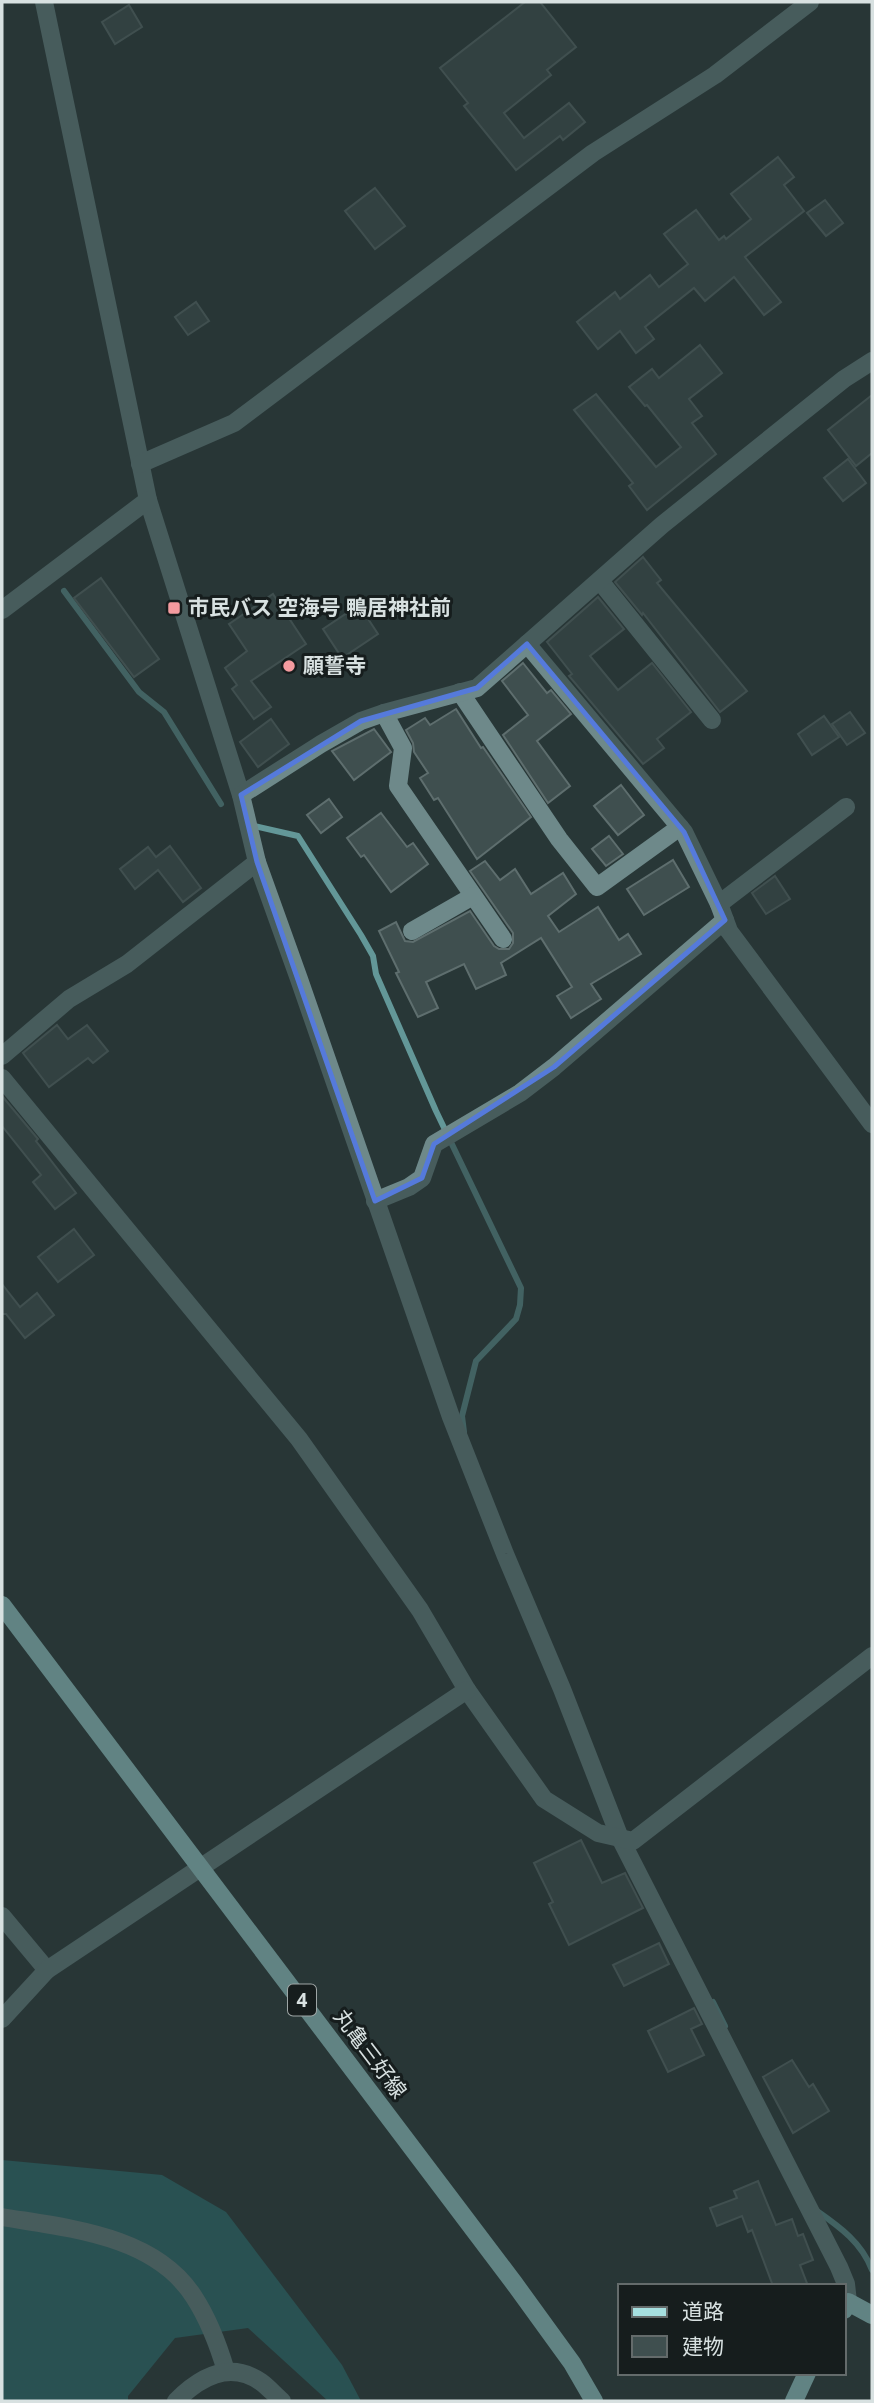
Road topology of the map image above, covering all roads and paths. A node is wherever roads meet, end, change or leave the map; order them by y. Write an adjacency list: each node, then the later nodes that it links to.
1 (44, 2): 4 (street)
2 (810, 2): 4 (street)
3 (872, 361): 6 (street)
4 (140, 464): 5 (street)
5 (148, 500): 7 (street); 12 (street)
6 (600, 581): 8 (street); 11 (street)
7 (2, 610)
8 (527, 644): 9 (street); 14 (street)
9 (460, 692): 10 (street); 14 (street)
10 (384, 713): 12 (street); 16 (street)
11 (712, 720)
12 (241, 795): 15 (street)
13 (846, 807): 17 (street)
14 (680, 827): 17 (street)
15 (257, 862): 20 (street); 23 (street)
16 (473, 896): 18 (street); 19 (street)
17 (722, 912): 22 (street); 23 (street)
18 (412, 931)
19 (503, 939)
20 (2, 1056)
21 (2, 1078): 26 (street)
22 (872, 1124)
23 (375, 1200): 27 (street)
24 (2, 1605): 28 (main road, 丸亀三好線 / 4)
25 (872, 1656): 27 (street)
26 (467, 1690): 27 (street); 28 (street)
27 (626, 1840): 33 (street)
28 (199, 1867): 30 (street); 39 (main road, 丸亀三好線 / 4)
29 (2, 1916): 30 (street)
30 (47, 1970): 31 (street)
31 (2, 2019)
32 (2, 2217): 35 (street)
33 (846, 2306): 34 (main road)
34 (872, 2315)
35 (226, 2371): 37 (street); 38 (street)
36 (806, 2375): 40 (main road)
37 (176, 2401)
38 (282, 2401)
39 (594, 2401)
40 (794, 2401)

